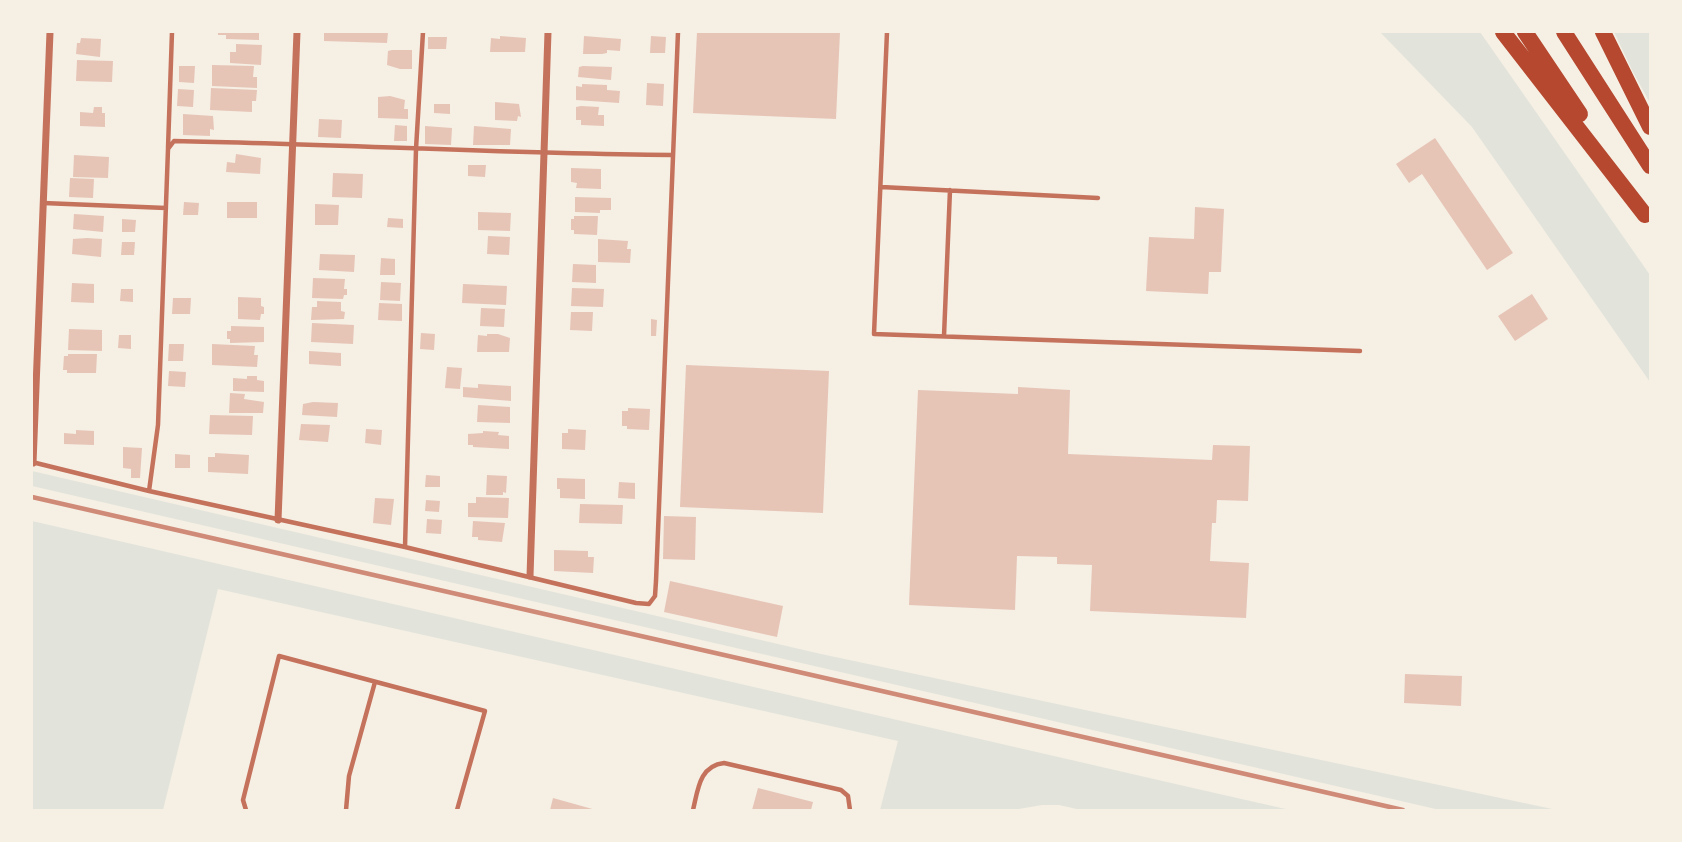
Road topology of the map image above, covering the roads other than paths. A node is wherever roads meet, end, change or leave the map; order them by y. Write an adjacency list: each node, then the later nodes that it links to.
1 (50, 32): 22 (street)
2 (172, 32): 14 (lane)
3 (297, 32): 13 (street)
4 (423, 32): 15 (lane)
5 (548, 32): 16 (street)
6 (678, 32): 17 (lane)
7 (887, 32): 19 (lane)
8 (1503, 32): 25 (highway)
9 (1525, 32): 25 (highway)
10 (1564, 32): 18 (highway)
11 (1603, 32): 12 (highway)
12 (1650, 127)
13 (292, 143): 14 (lane); 15 (lane); 30 (street)
14 (167, 149): 24 (lane)
15 (416, 149): 16 (lane); 31 (lane)
16 (544, 154): 17 (lane); 32 (street)
17 (672, 155): 32 (lane)
18 (1650, 166)
19 (881, 187): 20 (lane); 26 (lane)
20 (950, 190): 21 (lane); 26 (lane)
21 (1098, 198)
22 (42, 205): 23 (street); 24 (lane); 28 (street)
23 (32, 206)
24 (166, 208): 29 (lane)
25 (1648, 219)
26 (944, 336): 27 (lane)
27 (1360, 351)
28 (32, 462): 29 (lane)
29 (149, 491): 30 (lane)
30 (278, 520): 31 (lane)
31 (405, 547): 32 (lane)
32 (530, 576)
33 (375, 682): 34 (lane); 35 (lane); 36 (lane)
34 (246, 810)
35 (346, 810)
36 (457, 810)
37 (693, 810): 38 (lane)
38 (850, 810)

